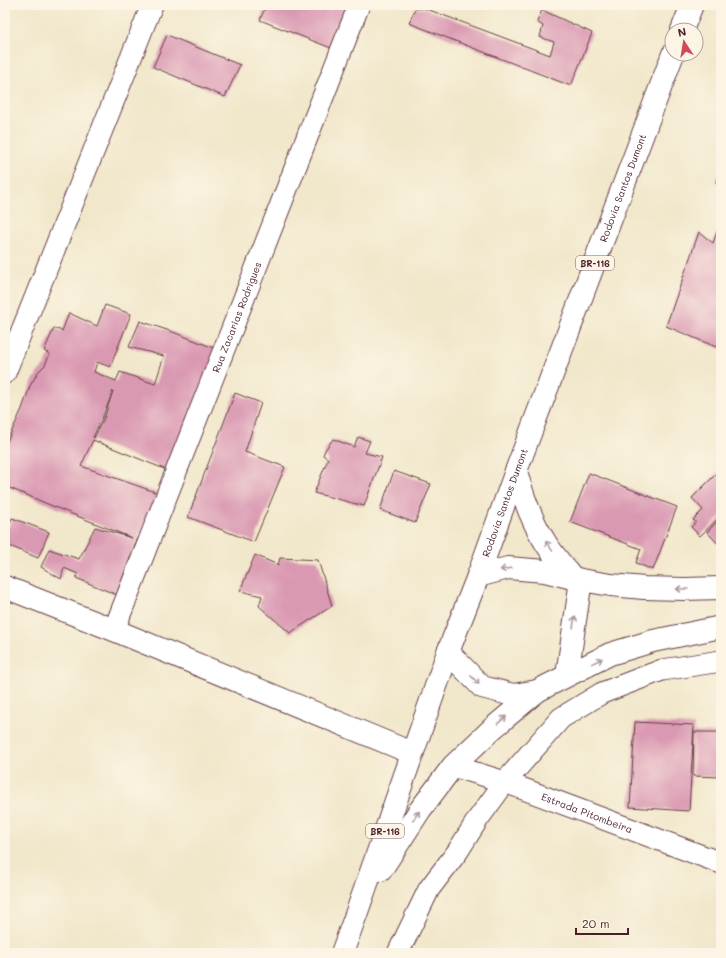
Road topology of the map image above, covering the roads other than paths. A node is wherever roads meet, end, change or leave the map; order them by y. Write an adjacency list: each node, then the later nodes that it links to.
1 (152, 5): 6 (street)
2 (359, 5): 13 (street, Rua Zacarias Rodrigues)
3 (692, 5): 4 (main road)
4 (685, 22)
5 (670, 62): 7 (main road, Rodovia Santos Dumont / BR-116)
6 (5, 373)
7 (516, 471): 8 (main road, Rodovia Santos Dumont / BR-116); 9 (main road, one-way to 7)
8 (478, 576): 9 (main road, one-way to 8); 14 (main road, Rodovia Santos Dumont / BR-116)
9 (577, 579): 11 (main road, one-way to 9); 16 (main road, one-way to 9)
10 (5, 587): 13 (main road)
11 (721, 588)
12 (719, 627): 16 (main road, one-way to 12)
13 (114, 630): 18 (main road)
14 (448, 652): 17 (main road, one-way to 17); 18 (main road, Rodovia Santos Dumont / BR-116)
15 (721, 661): 20 (street)
16 (567, 675): 17 (main road)
17 (537, 690): 19 (main road, one-way to 17)
18 (412, 752): 22 (main road, Rodovia Santos Dumont / BR-116)
19 (453, 766): 20 (street, Estrada Pitombeira); 22 (main road, one-way to 19)
20 (506, 782): 21 (street, Estrada Pitombeira); 24 (street)
21 (721, 863)
22 (358, 909): 23 (main road, Rodovia Santos Dumont / BR-116)
23 (342, 953)
24 (398, 953)

